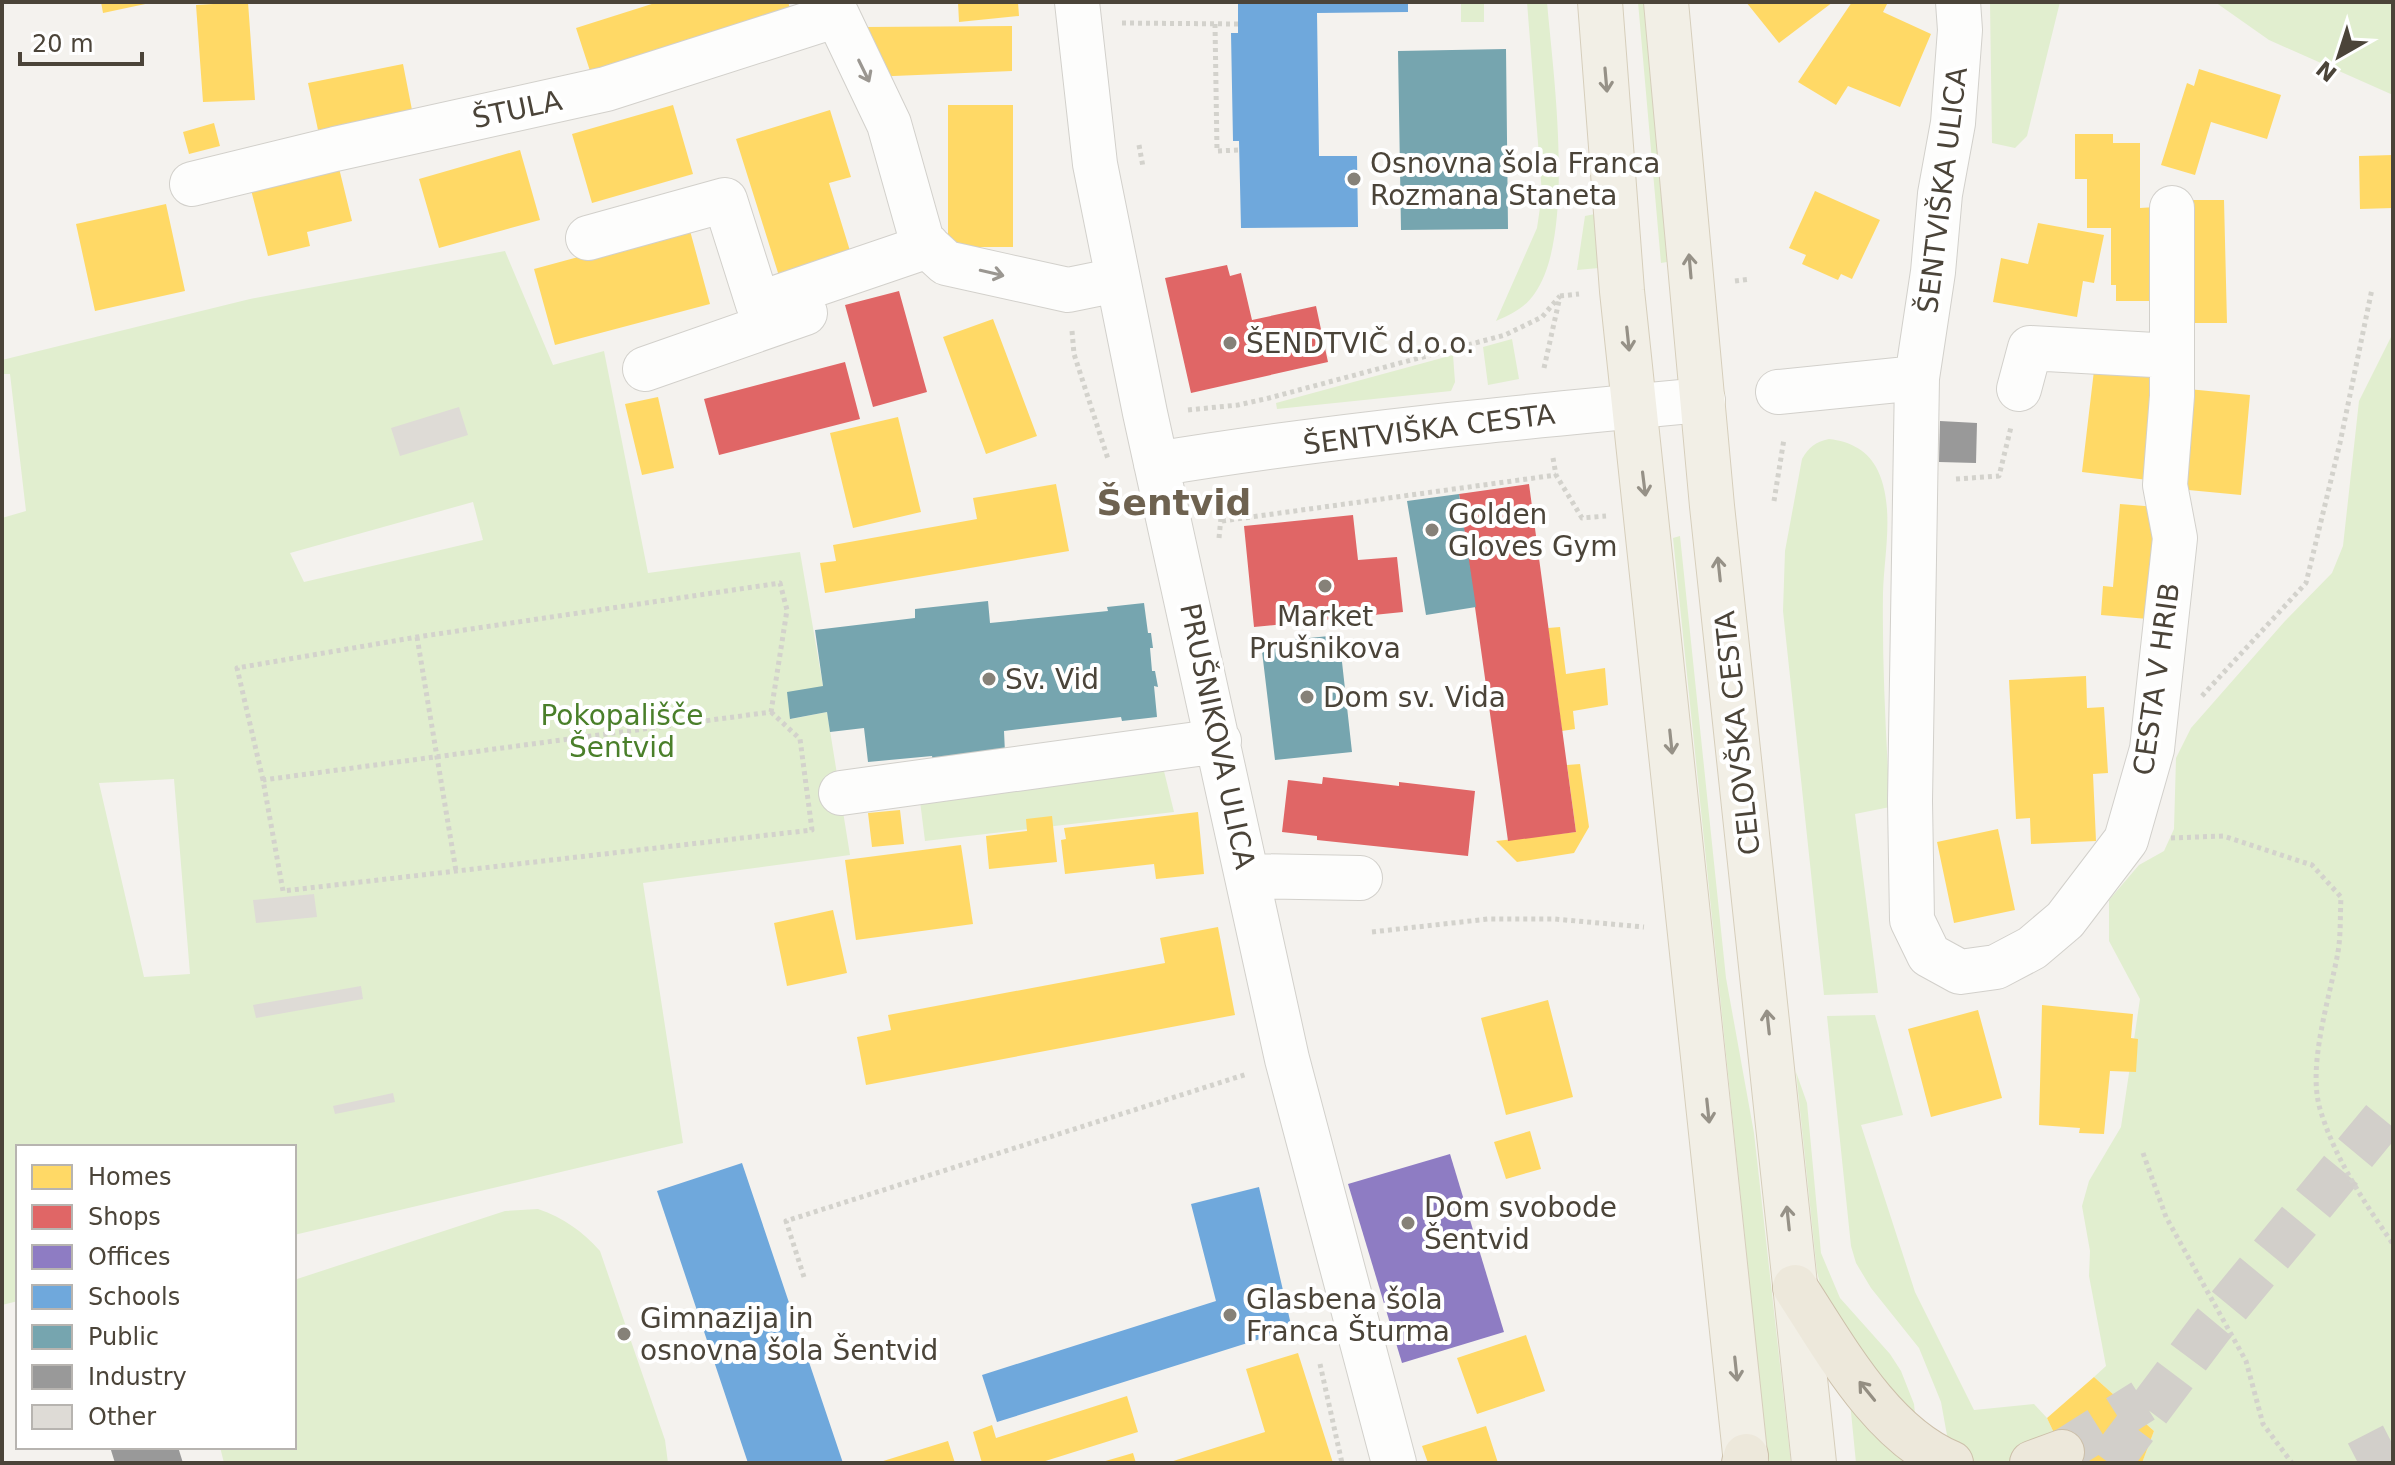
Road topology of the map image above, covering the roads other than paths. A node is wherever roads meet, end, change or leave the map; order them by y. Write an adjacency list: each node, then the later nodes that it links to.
1 (1077, 2): 10 (street, PRUŠNIKOVA ULICA)
2 (1600, 2): 17 (main road, one-way to 17)
3 (1666, 2): 16 (main road, CELOVŠKA CESTA, one-way to 3)
4 (1958, 2): 13 (street, ŠENTVIŠKA ULICA)
5 (832, 8): 6 (street, ŠTULA); 9 (street, ŠTULA, one-way to 9)
6 (192, 184)
7 (2172, 208): 11 (street, CESTA V HRIB)
8 (588, 238): 9 (street)
9 (937, 255): 10 (street, one-way to 10); 12 (street)
10 (1117, 280): 18 (street, PRUŠNIKOVA ULICA)
11 (2172, 356): 13 (street, CESTA V HRIB); 14 (street)
12 (645, 369)
13 (1917, 378): 15 (street)
14 (2019, 389)
15 (1778, 392)
16 (1703, 400): 17 (street, ŠENTVIŠKA CESTA); 23 (main road, CELOVŠKA CESTA, one-way to 16)
17 (1635, 406): 18 (street, ŠENTVIŠKA CESTA); 25 (main road, one-way to 25)
18 (1156, 464): 19 (street, PRUŠNIKOVA ULICA)
19 (1219, 741): 20 (street); 21 (street, PRUŠNIKOVA ULICA)
20 (841, 793)
21 (1249, 876): 22 (street); 26 (street, PRUŠNIKOVA ULICA)
22 (1360, 878)
23 (1795, 1287): 24 (highway, one-way to 23); 27 (main road, CELOVŠKA CESTA)
24 (1936, 1455)
25 (1745, 1461)
26 (1394, 1463)
27 (1814, 1463)

